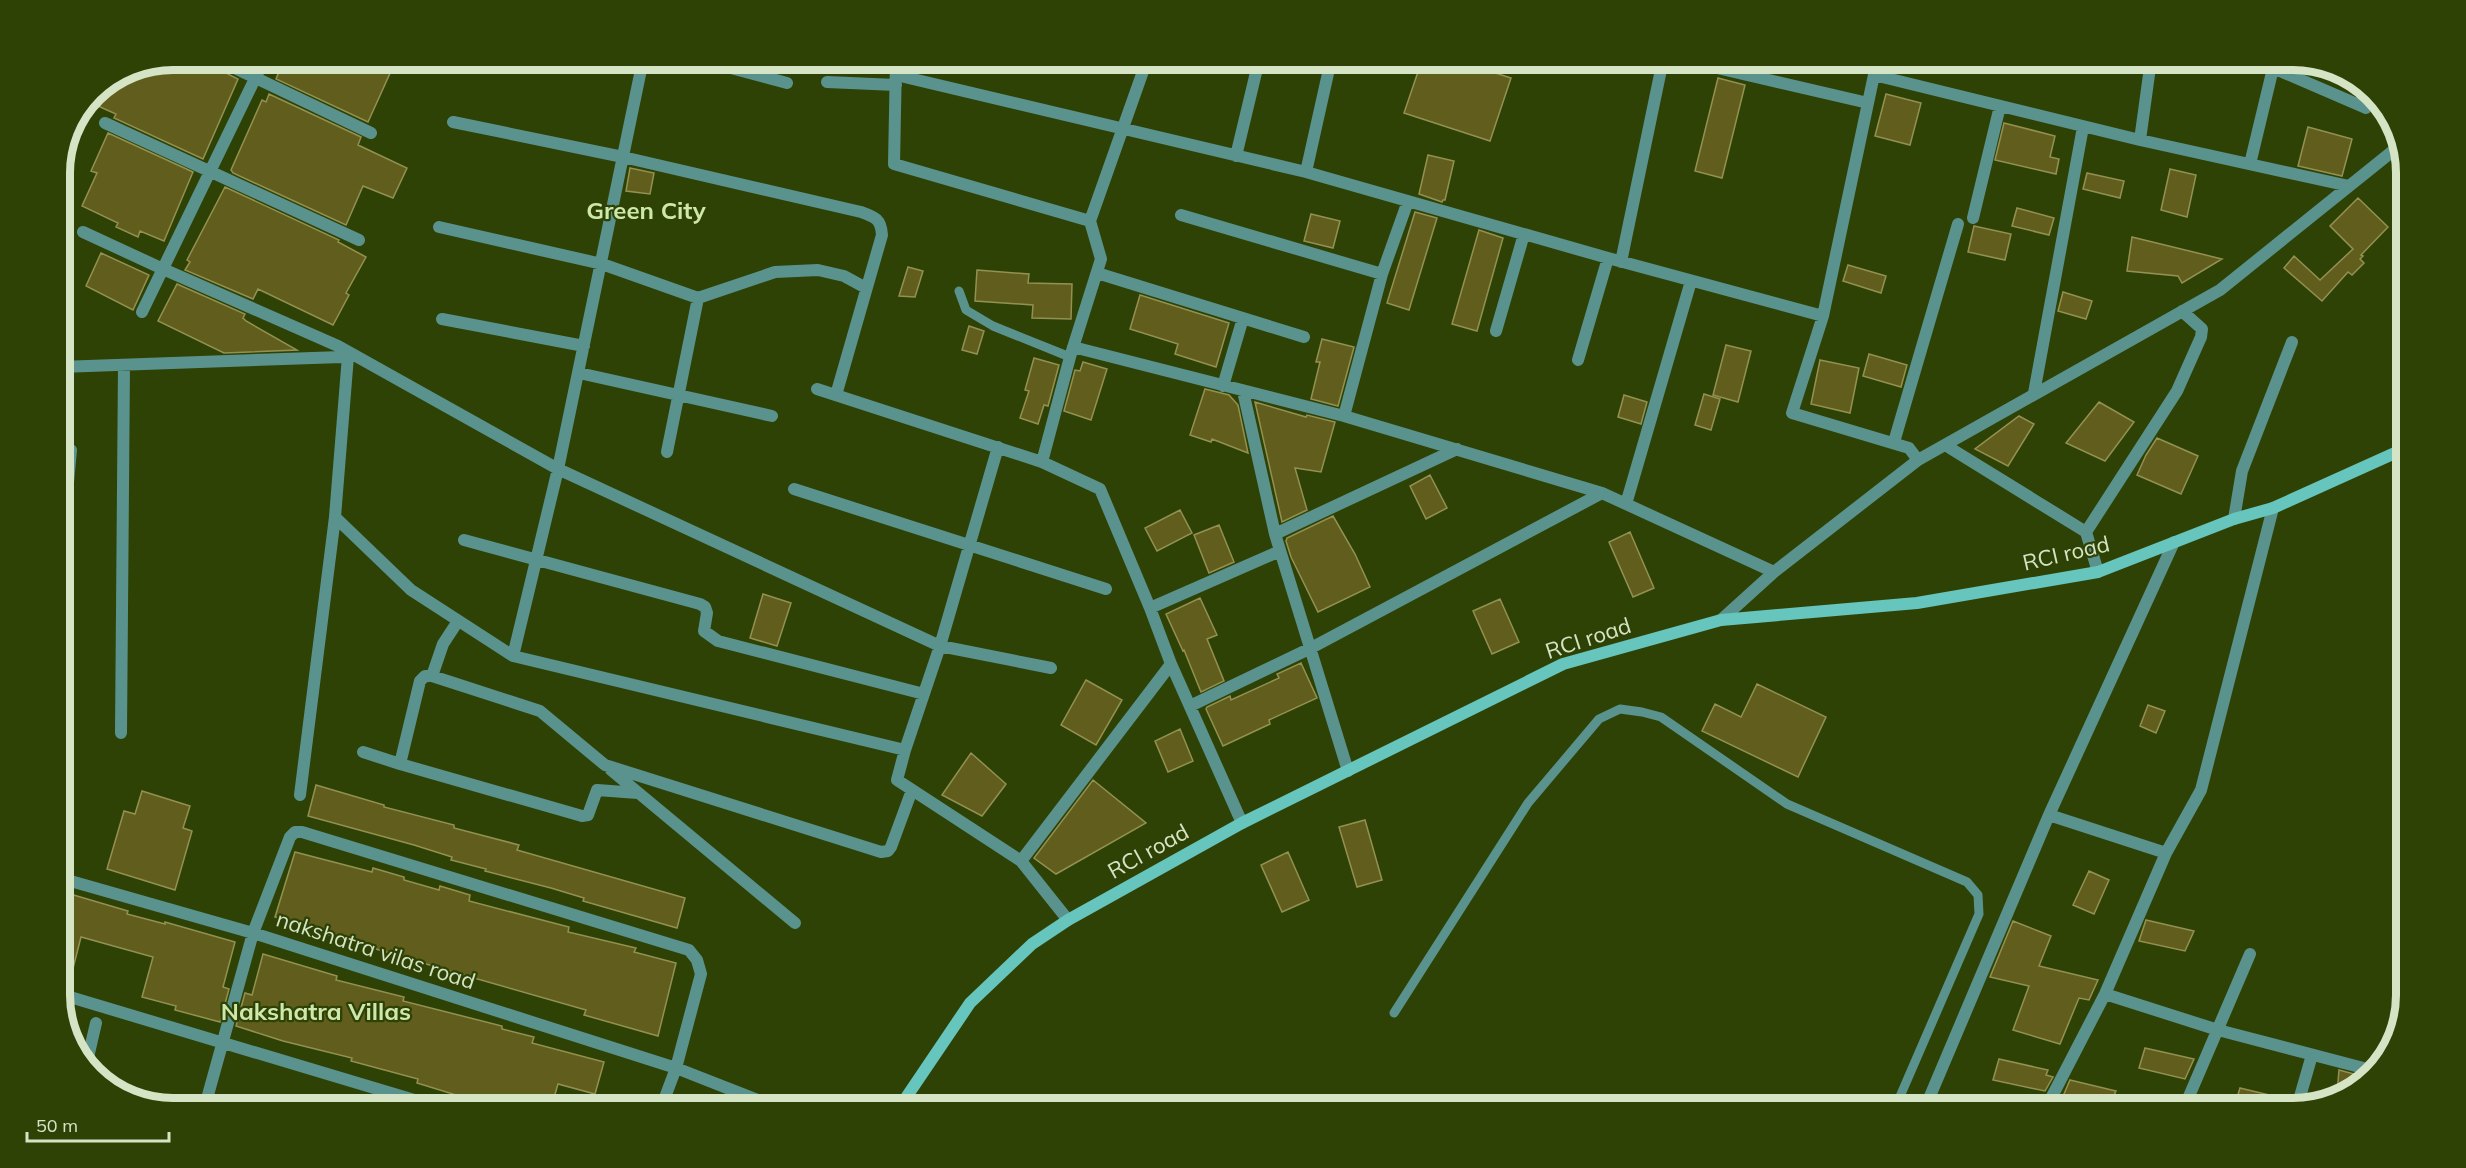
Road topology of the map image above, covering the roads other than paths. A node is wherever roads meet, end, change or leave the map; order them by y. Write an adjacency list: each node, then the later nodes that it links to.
1 (239, 70): 16 (street)
2 (260, 70): 16 (street)
3 (641, 70): 31 (street)
4 (738, 70): 19 (street)
5 (896, 70): 17 (street)
6 (1143, 70): 26 (street)
7 (1257, 70): 30 (street)
8 (1329, 70): 34 (street)
9 (1662, 70): 45 (street)
10 (1726, 70): 20 (street)
11 (1875, 70): 15 (street)
12 (2150, 70): 28 (street)
13 (2273, 70): 32 (street)
14 (2287, 70): 22 (street)
15 (1874, 75): 20 (street); 21 (street)
16 (256, 78): 27 (street); 33 (street)
17 (896, 80): 18 (street); 26 (street); 39 (street)
18 (827, 82)
19 (787, 83)
20 (1868, 103): 56 (street)
21 (2000, 106): 25 (street); 38 (street)
22 (2366, 108)
23 (453, 122): 31 (street)
24 (105, 123): 33 (street)
25 (2083, 127): 28 (street); 72 (street)
26 (1121, 129): 30 (street); 39 (street)
27 (370, 133)
28 (2140, 140): 32 (street)
29 (2393, 151): 35 (street)
30 (1236, 156): 34 (street)
31 (623, 157): 46 (street); 51 (street)
32 (2250, 165): 35 (street)
33 (211, 170): 44 (street); 47 (street)
34 (1306, 172): 36 (street)
35 (2349, 186): 54 (street)
36 (1408, 201): 43 (street); 49 (street)
37 (1181, 215): 49 (street)
38 (1973, 218)
39 (1090, 221): 48 (street)
40 (1958, 224): 77 (street)
41 (439, 227): 46 (street)
42 (83, 232): 47 (street)
43 (1524, 234): 45 (street); 59 (street)
44 (358, 240)
45 (1614, 260): 50 (street); 65 (street)
46 (602, 264): 53 (street); 62 (street)
47 (163, 269): 55 (street); 64 (street)
48 (1097, 273): 57 (street); 63 (street)
49 (1382, 274): 76 (street)
50 (1691, 281): 56 (street); 88 (street)
51 (866, 288): 53 (street); 74 (street)
52 (959, 291): 63 (lane)
53 (698, 298): 73 (street)
54 (2182, 311): 72 (street); 92 (street)
55 (142, 312)
56 (1823, 316): 77 (street)
57 (1243, 318): 60 (street); 69 (street)
58 (442, 319): 62 (street)
59 (1496, 331)
60 (1304, 337)
61 (2292, 342): 91 (street)
62 (584, 346): 68 (street)
63 (1071, 352): 69 (street); 84 (street)
64 (349, 354): 66 (street); 85 (street); 90 (street)
65 (1578, 360)
66 (124, 365): 67 (street); 113 (street)
67 (71, 367)
68 (579, 373): 73 (street); 85 (street)
69 (1223, 386): 71 (street)
70 (817, 389): 74 (street)
71 (1243, 391): 76 (street); 93 (street)
72 (2034, 393): 78 (street)
73 (678, 394): 75 (street); 81 (street)
74 (836, 395): 79 (street)
75 (772, 416)
76 (1344, 416): 80 (street)
77 (1894, 442): 83 (street)
78 (1945, 445): 83 (street); 92 (street)
79 (998, 447): 84 (street); 96 (street)
80 (1456, 448): 87 (street); 93 (street)
81 (667, 452)
82 (2395, 453): 89 (street, RCI road)
83 (1918, 460): 99 (street)
84 (1042, 462): 102 (street)
85 (558, 469): 98 (street); 105 (street)
86 (794, 489): 96 (street)
87 (1602, 493): 88 (street); 106 (street)
88 (1626, 504): 99 (street)
89 (2273, 508): 91 (street, RCI road); 124 (street)
90 (336, 517): 104 (street); 121 (street)
91 (2234, 519): 95 (street, RCI road)
92 (2086, 532): 100 (street)
93 (1275, 534): 97 (street)
94 (464, 540): 98 (street)
95 (2174, 543): 100 (street, RCI road); 122 (street)
96 (971, 544): 101 (street); 105 (street)
97 (1280, 551): 102 (street); 106 (street)
98 (536, 560): 107 (street); 111 (street)
99 (1774, 572): 103 (street)
100 (2097, 572): 103 (street, RCI road)
101 (1106, 589)
102 (1150, 608): 108 (street)
103 (1721, 620): 118 (street, RCI road)
104 (458, 621): 107 (street); 110 (street)
105 (940, 645): 109 (street); 111 (street)
106 (1311, 648): 112 (street); 118 (street)
107 (513, 656): 114 (street)
108 (1171, 664): 112 (street); 125 (street)
109 (1051, 668)
110 (432, 676): 116 (street); 117 (street)
111 (924, 694): 114 (street)
112 (1190, 706): 123 (street)
113 (121, 733)
114 (905, 750): 119 (street)
115 (363, 752): 116 (street)
116 (400, 764): 120 (street)
117 (605, 765): 119 (street); 120 (street)
118 (1348, 771): 123 (street, RCI road)
119 (912, 790): 125 (street)
120 (638, 793): 128 (street)
121 (300, 795)
122 (2049, 815): 124 (street); 148 (street)
123 (1242, 823): 127 (street, RCI road)
124 (2166, 853): 131 (street)
125 (1021, 861): 127 (street)
126 (71, 881): 129 (street, nakshatra vilas road)
127 (1068, 920): 146 (street, RCI road)
128 (795, 923)
129 (253, 933): 136 (street); 139 (street, nakshatra vilas road); 139 (street)
130 (2250, 954): 135 (street)
131 (2105, 994): 135 (street); 149 (street)
132 (71, 997): 136 (street)
133 (1394, 1012): 147 (lane)
134 (96, 1023): 137 (street)
135 (2218, 1030): 138 (street); 150 (street)
136 (224, 1043): 141 (street); 143 (street)
137 (89, 1053)
138 (2312, 1054): 140 (street); 142 (street)
139 (676, 1068): 144 (street); 145 (street)
140 (2364, 1068)
141 (208, 1095)
142 (2300, 1097)
143 (408, 1098)
144 (665, 1098)
145 (752, 1098)
146 (906, 1098)
147 (1899, 1098)
148 (1928, 1098)
149 (2051, 1098)
150 (2188, 1098)

